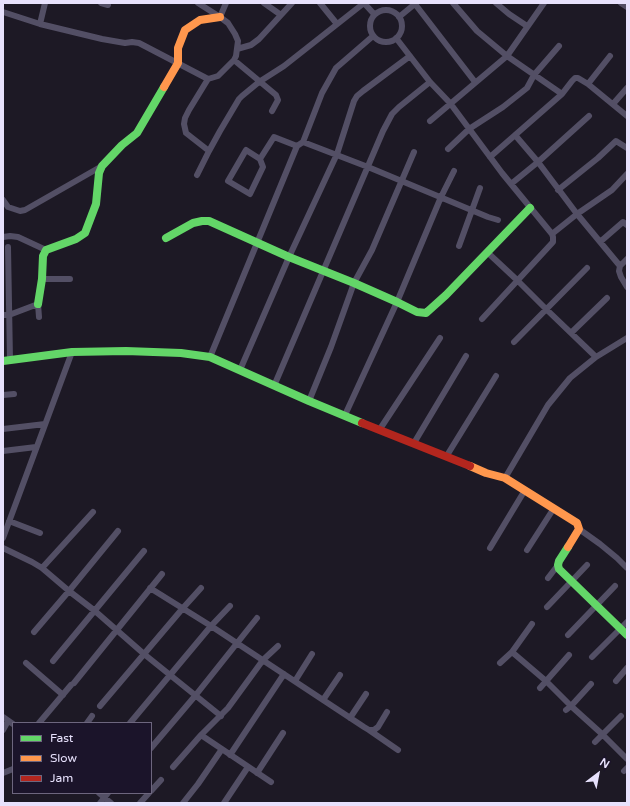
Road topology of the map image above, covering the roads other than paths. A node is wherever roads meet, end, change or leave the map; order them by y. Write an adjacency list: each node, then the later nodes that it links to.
1 (45, 3): 21 (street)
2 (101, 3): 14 (street)
3 (198, 3): 19 (street)
4 (226, 3): 19 (street)
5 (264, 3): 17 (street)
6 (292, 3): 17 (street)
7 (320, 3): 22 (street)
8 (364, 3): 18 (street); 22 (street)
9 (416, 3): 20 (street); 37 (street)
10 (453, 3): 29 (street)
11 (496, 3): 23 (street)
12 (544, 3): 23 (street)
13 (621, 3): 15 (street)
14 (108, 5)
15 (627, 7)
16 (3, 12): 21 (street)
17 (281, 14): 27 (street)
18 (374, 14): 20 (street); 24 (street)
19 (220, 17): 27 (street); 32 (street)
20 (399, 17): 25 (street)
21 (40, 24): 32 (street)
22 (337, 24): 35 (street)
23 (527, 26): 29 (street)
24 (373, 36): 25 (street); 49 (street)
25 (396, 38): 28 (street)
26 (559, 46): 33 (street)
27 (237, 49): 31 (street)
28 (410, 56): 36 (street); 55 (street)
29 (507, 56): 33 (street); 37 (street)
30 (610, 56): 38 (street)
31 (234, 60): 34 (street); 35 (street)
32 (178, 63): 34 (street); 59 (street)
33 (534, 75): 40 (street); 47 (street)
34 (208, 79): 53 (street)
35 (259, 82): 43 (street); 53 (street)
36 (430, 82): 41 (street); 60 (street)
37 (475, 82): 41 (street)
38 (588, 84): 40 (street); 42 (street)
39 (627, 88): 42 (street)
40 (562, 94): 48 (street)
41 (450, 104): 46 (street); 47 (street)
42 (613, 104): 45 (street)
43 (272, 112)
44 (589, 116): 58 (street)
45 (627, 116)
46 (430, 121)
47 (469, 129): 52 (street); 56 (street)
48 (515, 135): 56 (street); 58 (street)
49 (303, 142): 50 (street); 55 (street)
50 (297, 146): 57 (street); 79 (street)
51 (627, 148): 67 (street)
52 (448, 149)
53 (209, 151): 63 (street)
54 (414, 152): 64 (street)
55 (337, 154): 60 (street); 84 (street)
56 (490, 157): 65 (street)
57 (260, 159): 57 (street)
58 (538, 162): 65 (street); 67 (street)
59 (102, 166): 69 (street); 82 (street)
60 (368, 166): 64 (street); 88 (street)
61 (454, 171): 68 (street)
62 (627, 174): 72 (street)
63 (197, 175)
64 (402, 181): 68 (street); 92 (street)
65 (511, 184): 70 (street)
66 (480, 188): 71 (street)
67 (558, 190): 72 (street)
68 (440, 197): 71 (street); 95 (street)
69 (3, 200)
70 (530, 208): 75 (street); 83 (street)
71 (472, 210): 73 (street); 81 (street)
72 (577, 214): 75 (street); 78 (street)
73 (498, 220)
74 (627, 225): 78 (street)
75 (552, 234): 91 (street)
76 (3, 237): 82 (street)
77 (166, 238): 79 (street)
78 (600, 242): 86 (street)
79 (258, 243): 84 (street); 108 (street)
80 (8, 246): 98 (street)
81 (459, 246)
82 (46, 250): 89 (street)
83 (487, 252): 91 (street); 95 (street)
84 (289, 257): 88 (street); 110 (street)
85 (627, 259): 86 (street)
86 (620, 266): 93 (street)
87 (587, 268): 97 (street)
88 (324, 270): 92 (street); 112 (street)
89 (42, 279): 90 (street); 96 (street)
90 (70, 279)
91 (518, 280): 97 (street); 100 (street)
92 (354, 283): 95 (street); 115 (street)
93 (627, 287)
94 (607, 298): 101 (street)
95 (397, 302): 116 (street)
96 (38, 304): 98 (street); 99 (street)
97 (546, 309): 101 (street); 104 (street)
98 (6, 315): 109 (street)
99 (39, 317)
100 (482, 319)
101 (572, 332): 107 (street)
102 (440, 338): 119 (street)
103 (627, 338): 107 (street)
104 (514, 342)
105 (72, 352): 108 (street); 109 (street); 117 (street)
106 (466, 356): 120 (street)
107 (596, 356): 124 (street)
108 (210, 357): 110 (street)
109 (6, 361)
110 (240, 370): 112 (street)
111 (496, 376): 123 (street)
112 (274, 386): 115 (street)
113 (14, 394): 114 (street)
114 (3, 396)
115 (309, 401): 116 (street)
116 (346, 415): 119 (street)
117 (45, 424): 118 (street); 121 (street)
118 (3, 429)
119 (380, 430): 120 (street)
120 (414, 443): 123 (street)
121 (36, 447): 122 (street); 128 (street)
122 (3, 451)
123 (446, 457): 124 (street)
124 (505, 478): 125 (street)
125 (525, 490): 126 (street); 134 (street)
126 (554, 508): 129 (street); 135 (street)
127 (93, 512): 139 (street)
128 (9, 521): 131 (street); 132 (street)
129 (579, 529): 137 (street); 140 (street)
130 (118, 531): 147 (street)
131 (40, 533)
132 (3, 538)
133 (3, 548): 139 (street)
134 (490, 548)
135 (527, 550)
136 (144, 551): 152 (street)
137 (558, 565): 142 (street); 143 (street)
138 (587, 565): 143 (street)
139 (42, 568): 147 (street)
140 (627, 568)
141 (162, 574): 145 (street)
142 (548, 578)
143 (571, 582): 148 (street); 150 (street)
144 (615, 586): 148 (street)
145 (150, 588): 151 (street); 158 (street)
146 (200, 588): 151 (street)
147 (69, 592): 152 (street); 159 (street)
148 (596, 605): 157 (street); 160 (street)
149 (230, 606): 156 (street)
150 (547, 607)
151 (182, 608): 156 (street); 165 (street)
152 (95, 611): 158 (street); 170 (street)
153 (257, 618): 162 (street)
154 (627, 622): 157 (street)
155 (532, 624): 164 (street)
156 (211, 626): 162 (street); 175 (street)
157 (620, 629): 161 (street); 168 (street)
158 (117, 630): 165 (street); 183 (street)
159 (34, 632)
160 (568, 635)
161 (627, 635)
162 (237, 644): 169 (street); 184 (street)
163 (278, 646): 169 (street)
164 (512, 652): 172 (street); 178 (street)
165 (144, 654): 175 (street); 186 (street)
166 (312, 654): 177 (street)
167 (569, 655): 178 (street)
168 (592, 657)
169 (263, 660): 174 (street); 190 (street)
170 (53, 661)
171 (26, 663): 183 (street)
172 (500, 663)
173 (627, 668): 179 (street)
174 (284, 674): 177 (street); 206 (street)
175 (170, 675): 184 (street); 196 (street)
176 (340, 675): 185 (street)
177 (295, 681): 185 (street)
178 (546, 681): 181 (street); 187 (street)
179 (616, 681)
180 (591, 684): 187 (street)
181 (540, 688)
182 (366, 694): 192 (street)
183 (63, 695): 194 (street)
184 (195, 696): 190 (street); 203 (street)
185 (323, 700): 192 (street)
186 (100, 706)
187 (568, 708): 200 (street)
188 (387, 712): 198 (street)
189 (92, 716): 195 (street)
190 (221, 716): 201 (street)
191 (621, 716): 200 (street)
192 (350, 718): 198 (street)
193 (8, 721): 197 (street)
194 (40, 722)
195 (88, 722)
196 (131, 722)
197 (3, 730)
198 (369, 730): 205 (street)
199 (283, 733): 210 (street)
200 (602, 734): 202 (street); 207 (street)
201 (201, 735): 204 (street); 208 (street)
202 (595, 742)
203 (152, 747)
204 (222, 749): 206 (street); 219 (street)
205 (398, 750)
206 (230, 755): 209 (street)
207 (627, 759)
208 (173, 766)
209 (248, 767): 210 (street); 220 (street)
210 (257, 773): 212 (street)
211 (161, 780): 213 (street)
212 (271, 782)
213 (152, 790)
214 (104, 794): 216 (street); 217 (street)
215 (148, 794): 218 (street)
216 (100, 803)
217 (111, 803)
218 (140, 803)
219 (183, 803)
220 (224, 803)

